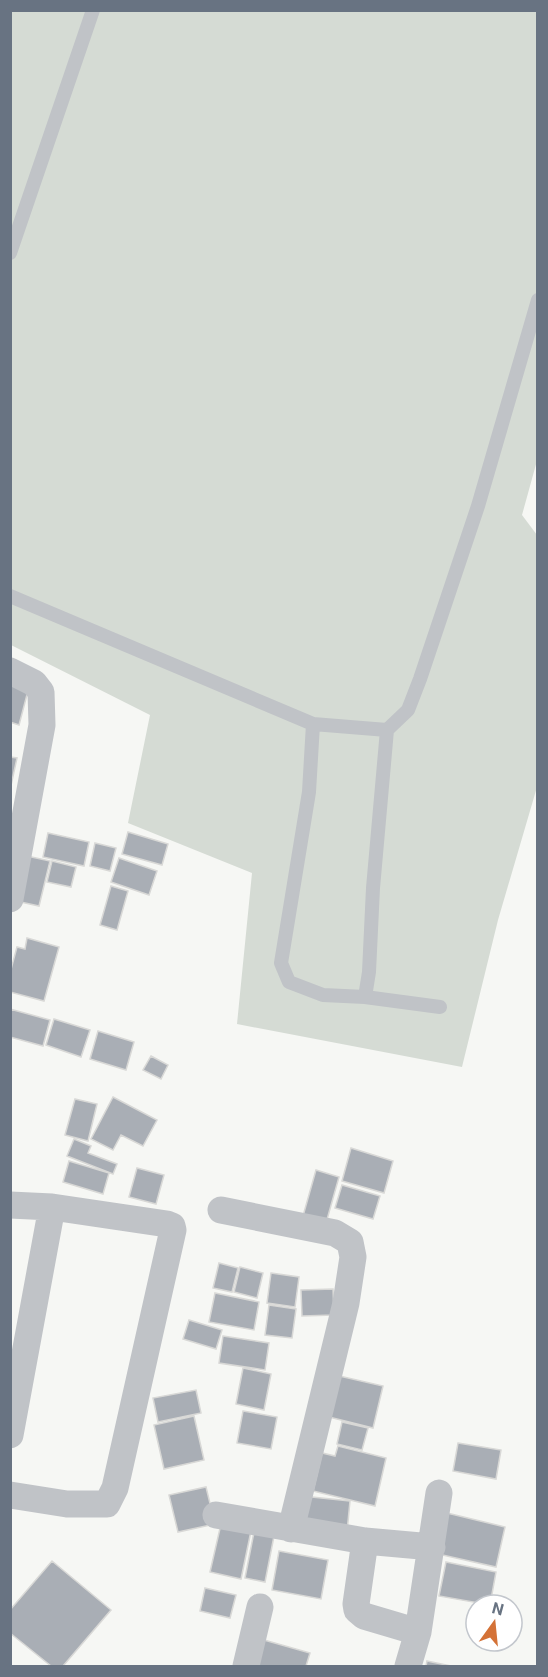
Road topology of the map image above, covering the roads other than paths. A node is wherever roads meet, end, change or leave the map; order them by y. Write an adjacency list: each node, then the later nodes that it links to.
1 (93, 10): 2 (lane)
2 (10, 253)
3 (537, 300): 7 (lane)
4 (10, 596): 6 (lane)
5 (10, 671): 8 (street)
6 (313, 724): 7 (lane); 9 (lane)
7 (387, 730): 9 (lane)
8 (10, 899)
9 (365, 997): 10 (lane)
10 (440, 1007)
11 (10, 1205): 12 (street)
12 (52, 1207): 14 (street); 16 (street)
13 (221, 1210): 18 (street)
14 (10, 1435)
15 (439, 1493): 20 (street)
16 (10, 1495)
17 (216, 1515): 18 (street)
18 (291, 1529): 19 (street)
19 (365, 1541): 20 (street); 22 (street)
20 (432, 1547): 22 (street)
21 (260, 1607): 23 (street)
22 (418, 1632): 24 (street)
23 (246, 1666)
24 (408, 1666)

